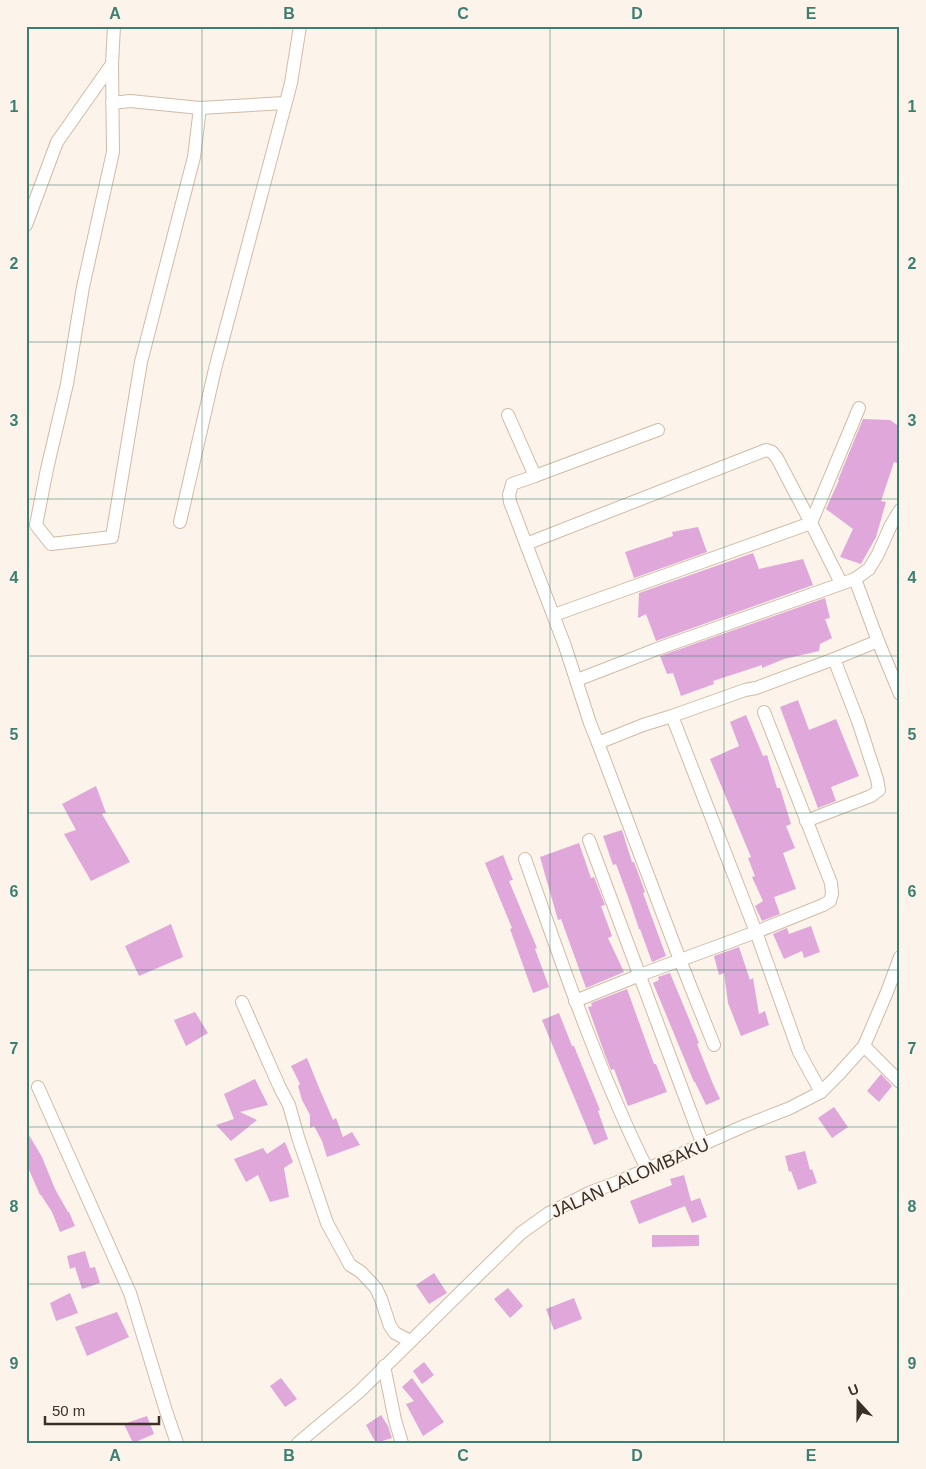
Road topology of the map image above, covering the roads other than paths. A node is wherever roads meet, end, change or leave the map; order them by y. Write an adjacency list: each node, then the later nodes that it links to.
1 (114, 26): 3 (street)
2 (300, 26): 5 (street)
3 (112, 64): 4 (street); 7 (street)
4 (112, 103): 6 (street); 6 (street)
5 (286, 103): 6 (street); 13 (street)
6 (200, 108)
7 (28, 217)
8 (859, 408): 14 (street)
9 (508, 415): 11 (street)
10 (658, 430): 11 (street)
11 (535, 476): 15 (street)
12 (900, 510): 16 (street)
13 (180, 522)
14 (811, 523): 15 (street); 17 (street); 18 (street)
15 (526, 544): 18 (street)
16 (855, 579): 17 (street); 19 (street)
17 (841, 583): 21 (street)
18 (554, 615): 21 (street)
19 (878, 641): 20 (street); 22 (street)
20 (834, 659): 24 (street); 26 (street)
21 (577, 680): 25 (street)
22 (900, 694)
23 (764, 712): 26 (street)
24 (672, 716): 25 (street); 29 (street)
25 (598, 743): 31 (street)
26 (806, 821): 29 (street)
27 (589, 840): 32 (street)
28 (525, 859): 33 (street)
29 (756, 932): 31 (street); 39 (street)
30 (900, 957): 36 (street, JALAN LALOMBAKU)
31 (680, 960): 32 (street); 35 (street)
32 (640, 975): 33 (street); 40 (street)
33 (575, 1001): 41 (street)
34 (242, 1002): 42 (street)
35 (714, 1045)
36 (864, 1046): 37 (street); 39 (street, JALAN LALOMBAKU)
37 (900, 1082)
38 (38, 1088): 44 (street)
39 (821, 1092): 40 (street, JALAN LALOMBAKU)
40 (703, 1145): 41 (street, JALAN LALOMBAKU)
41 (647, 1169): 42 (street, JALAN LALOMBAKU)
42 (410, 1341): 43 (street, JALAN LALOMBAKU)
43 (384, 1366): 45 (street, JALAN LALOMBAKU); 46 (street)
44 (177, 1443)
45 (298, 1443)
46 (402, 1443)

